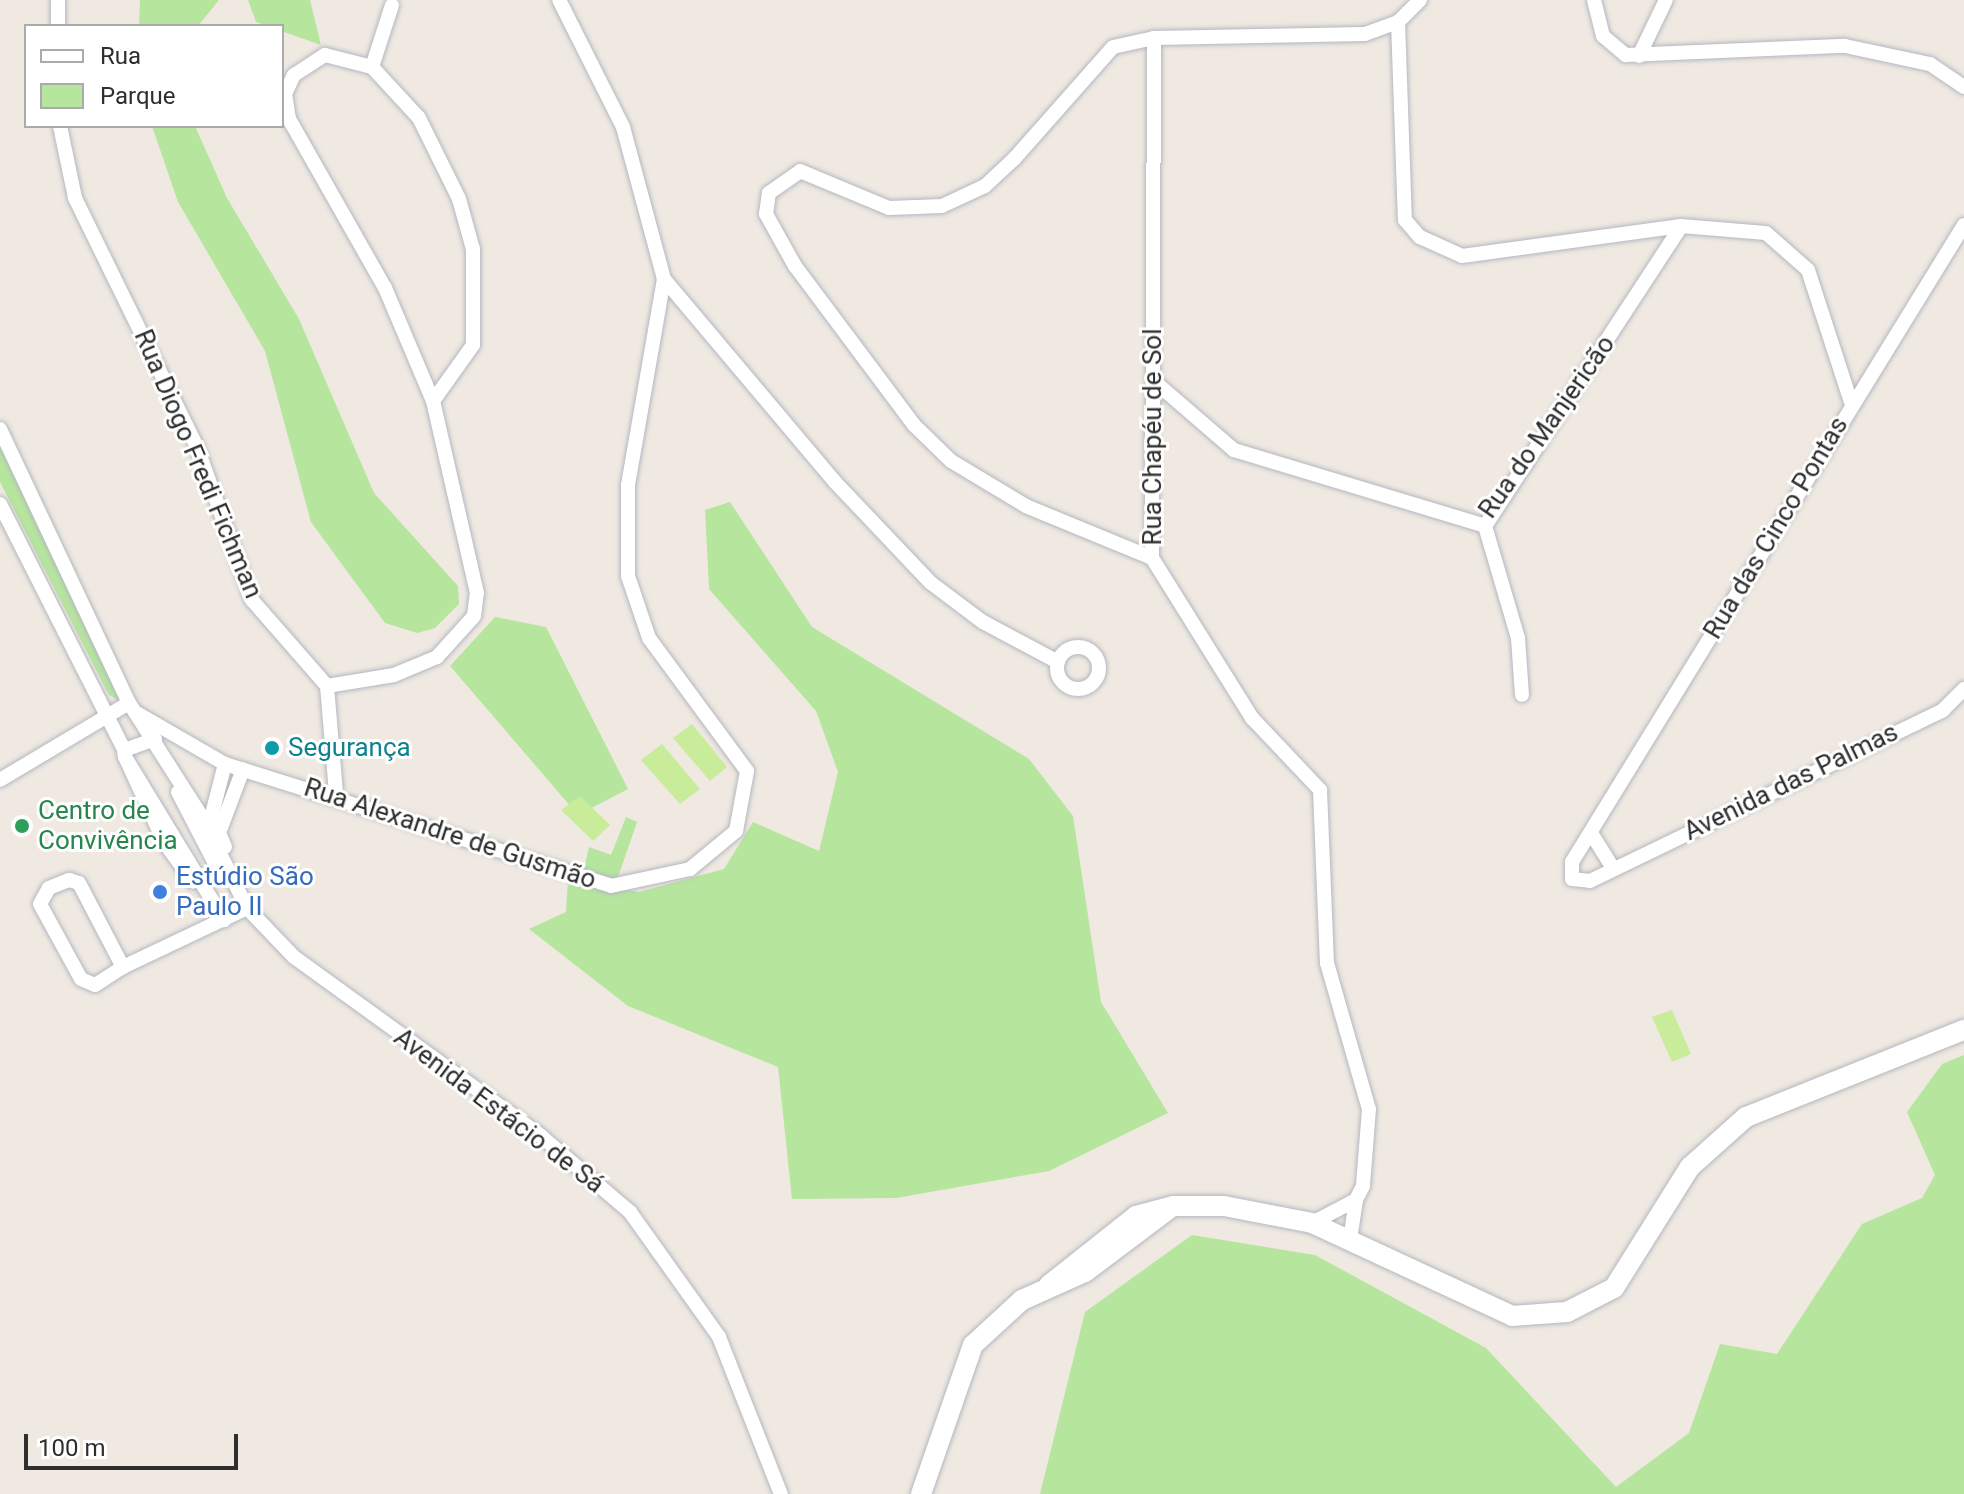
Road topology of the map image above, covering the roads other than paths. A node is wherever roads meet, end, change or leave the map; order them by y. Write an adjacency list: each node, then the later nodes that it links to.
1 (58, 0): 8 (street)
2 (559, 0): 16 (street, Rua Alexandre de Gusmão)
3 (1420, 0): 7 (street)
4 (1594, 0): 10 (street)
5 (1666, 0): 10 (street)
6 (392, 5): 11 (street)
7 (1398, 22): 9 (street); 15 (street)
8 (58, 24)
9 (1154, 38): 17 (street, Rua Chapéu de Sol); 23 (street)
10 (1639, 56): 12 (street)
11 (372, 67): 18 (street); 18 (street)
12 (1964, 87)
13 (60, 128): 25 (street, Rua Diogo Fredi Fichman)
14 (1964, 225): 19 (street, Rua das Cinco Pontas)
15 (1681, 226): 19 (street); 22 (street, Rua do Manjericão)
16 (664, 279): 24 (street); 35 (street, Rua Alexandre de Gusmão)
17 (1154, 381): 22 (street, Rua do Manjericão); 23 (street, Rua Chapéu de Sol)
18 (433, 401): 25 (street)
19 (1851, 402): 38 (street, Rua das Cinco Pontas)
20 (0, 429): 28 (street, Avenida Estácio de Sá)
21 (0, 504): 29 (street)
22 (1485, 526): 27 (street)
23 (1152, 558): 44 (street, Rua Chapéu de Sol)
24 (1058, 662)
25 (327, 686): 35 (street)
26 (1964, 689): 39 (street, Avenida das Palmas)
27 (1522, 695)
28 (132, 708): 29 (street); 30 (street, Avenida Estácio de Sá); 32 (street, Rua Alexandre de Gusmão)
29 (107, 715): 31 (street); 34 (street)
30 (157, 743): 31 (street); 36 (street, Avenida Estácio de Sá); 40 (street, Avenida Estácio de Sá)
31 (125, 753): 41 (street)
32 (225, 764): 33 (street, Rua Alexandre de Gusmão); 36 (street)
33 (243, 769): 35 (street, Rua Alexandre de Gusmão); 37 (street)
34 (0, 780)
35 (336, 794)
36 (211, 818): 37 (street, Avenida Estácio de Sá)
37 (219, 833): 40 (street, Avenida Estácio de Sá)
38 (1591, 833): 39 (street); 39 (street, Avenida das Palmas)
39 (1613, 868)
40 (242, 899): 41 (street); 47 (street, Avenida Estácio de Sá)
41 (224, 920): 42 (street)
42 (123, 967): 42 (street)
43 (1964, 1030): 46 (street)
44 (1356, 1200): 45 (street); 46 (street, Rua Chapéu de Sol)
45 (1312, 1223): 46 (street); 48 (street)
46 (1350, 1240)
47 (781, 1494)
48 (921, 1494)

